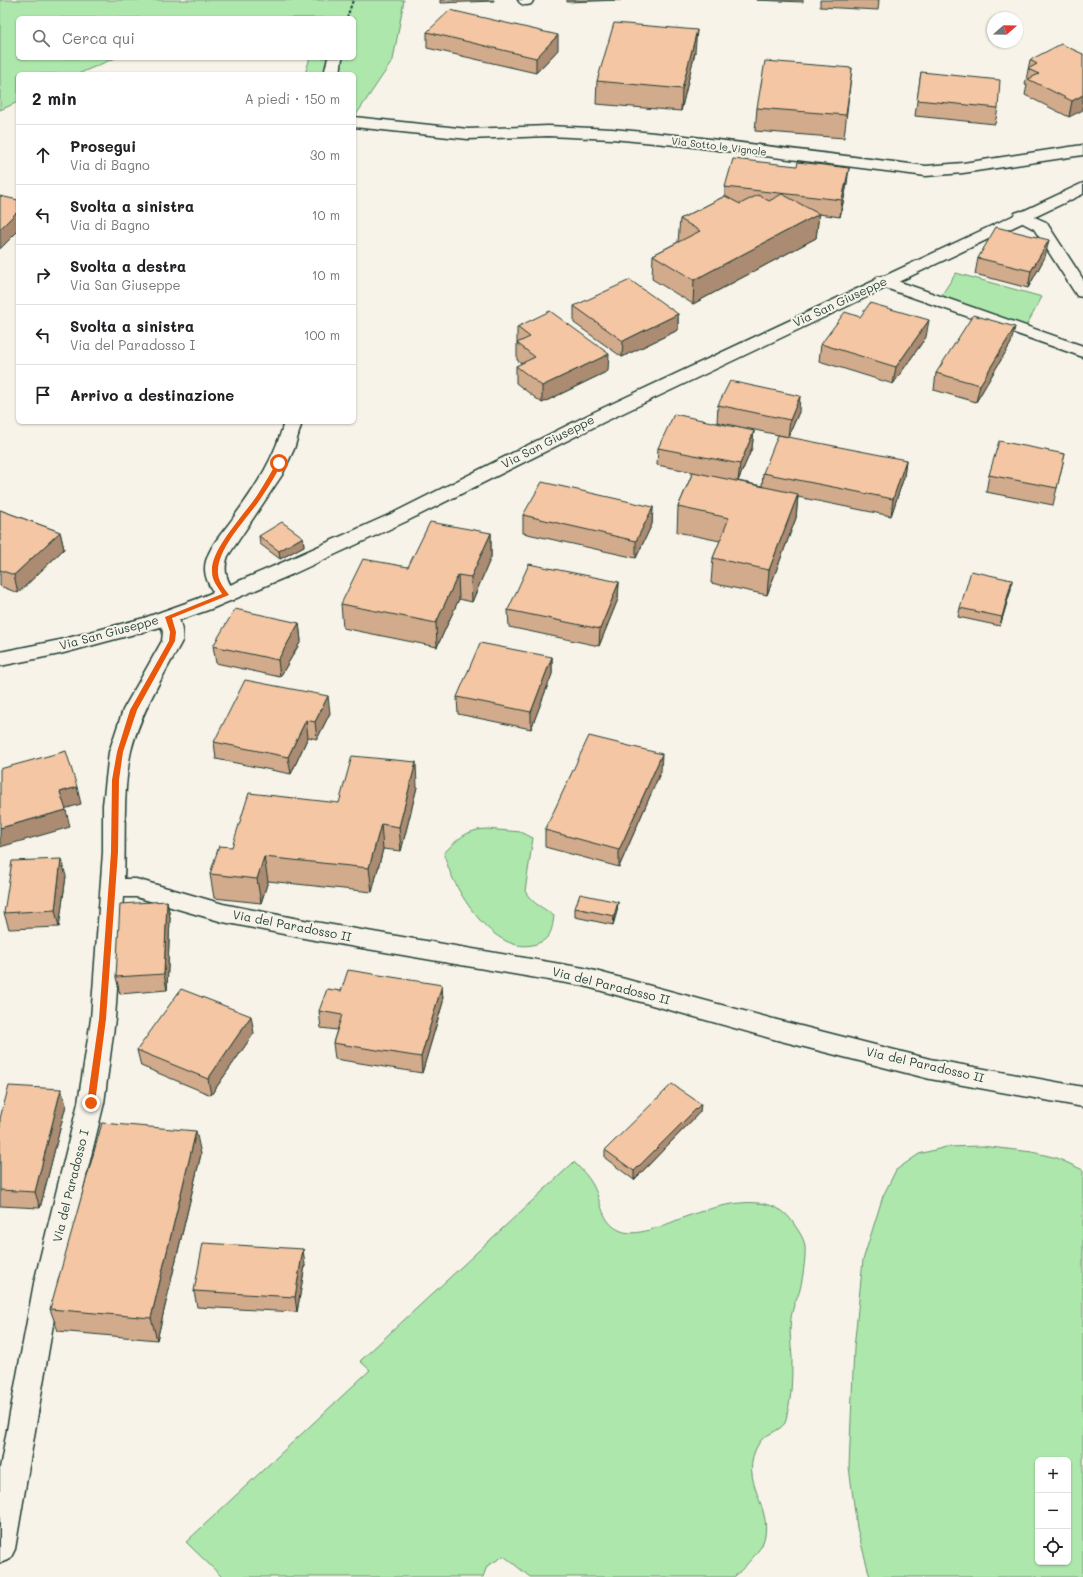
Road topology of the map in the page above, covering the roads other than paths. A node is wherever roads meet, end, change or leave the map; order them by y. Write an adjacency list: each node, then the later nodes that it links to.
1 (335, 60): 2 (street)
2 (332, 72)
3 (356, 122): 4 (street, Via Sotto le Vignole)
4 (1083, 150)
5 (1083, 188): 6 (street, Via San Giuseppe)
6 (1021, 216): 7 (street, Via San Giuseppe); 8 (street)
7 (883, 281): 9 (street); 11 (street, Via San Giuseppe)
8 (1083, 292)
9 (1083, 352)
10 (294, 424): 11 (street)
11 (226, 595): 12 (street, Via San Giuseppe)
12 (168, 617): 13 (street, Via San Giuseppe); 14 (street, Via del Paradosso I)
13 (0, 658)
14 (112, 888): 15 (street, Via del Paradosso II); 16 (street, Via del Paradosso I)
15 (1083, 1097)
16 (0, 1549)

